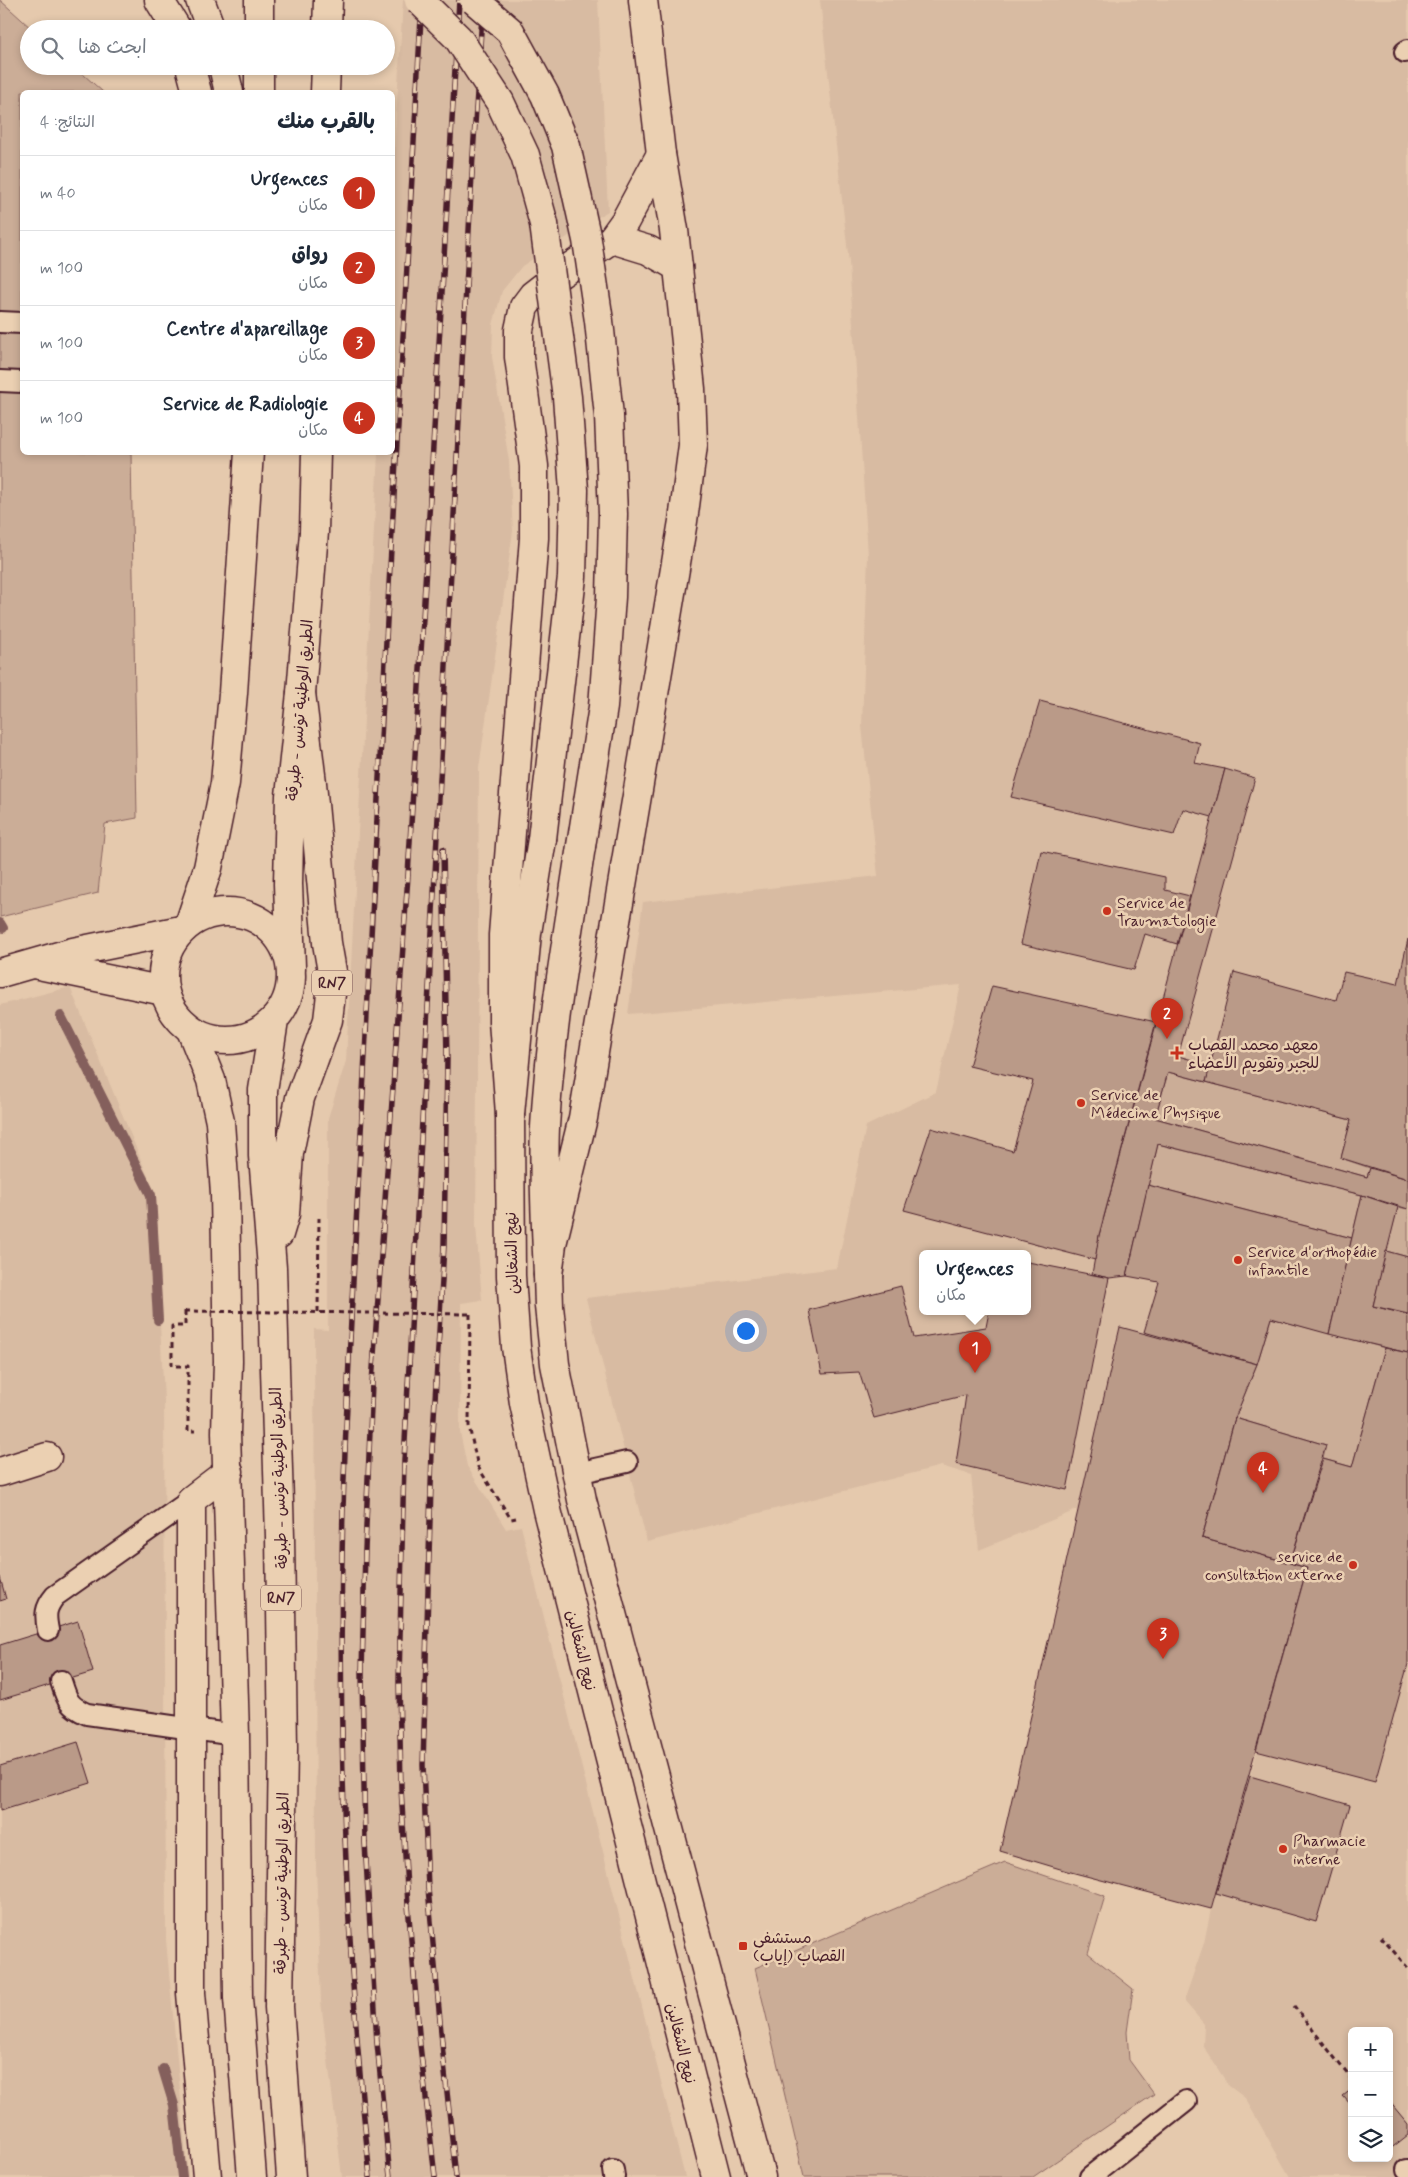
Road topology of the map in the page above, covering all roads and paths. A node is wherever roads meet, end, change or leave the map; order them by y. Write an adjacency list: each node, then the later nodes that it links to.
1 (158, 0): 9 (main road)
2 (200, 0): 10 (main road)
3 (259, 0): 11 (main road)
4 (328, 0): 12 (main road)
5 (419, 0): 39 (main road, bridge)
6 (474, 0): 13 (main road, bridge)
7 (486, 0): 13 (main road, bridge)
8 (643, 0): 22 (main road)
9 (170, 20)
10 (208, 20)
11 (259, 20)
12 (327, 20)
13 (510, 30): 42 (main road, bridge)
14 (192, 75): 18 (main road)
15 (225, 75): 19 (main road)
16 (259, 75): 20 (main road)
17 (326, 75): 21 (main road)
18 (196, 90)
19 (229, 90)
20 (259, 90)
21 (325, 90)
22 (661, 154): 23 (main road); 24 (main road)
23 (612, 239): 24 (main road); 39 (main road)
24 (678, 267): 42 (main road)
25 (0, 322): 26 (lane)
26 (20, 323)
27 (0, 381): 28 (lane)
28 (20, 382)
29 (316, 455): 31 (main road, الطريق الوطنية تونس - طبرقة / RN7)
30 (247, 457): 32 (main road, RN7)
31 (301, 693): 34 (main road, الطريق الوطنية تونس - طبرقة / RN7); 41 (main road, RN7)
32 (185, 926): 33 (main road); 34 (main road, RN7); 36 (main road, RN7)
33 (31, 963): 35 (main road); 36 (main road)
34 (291, 967): 37 (main road, RN7)
35 (0, 973)
36 (164, 990): 38 (main road, RN7)
37 (274, 1021): 38 (main road, RN7); 41 (main road, الطريق الوطنية تونس - طبرقة / RN7)
38 (190, 1030): 48 (main road, RN7)
39 (510, 1114): 64 (main road, نهج الشغالين)
40 (319, 1214): 43 (path)
41 (272, 1268): 63 (main road, الطريق الوطنية تونس - طبرقة / RN7)
42 (548, 1275): 50 (main road)
43 (318, 1312): 44 (path, bridge); 45 (path, bridge)
44 (469, 1426)
45 (188, 1431)
46 (47, 1457): 49 (main road)
47 (627, 1462): 50 (lane)
48 (229, 1471): 51 (main road); 55 (main road, RN7)
49 (0, 1472)
50 (576, 1474): 65 (main road)
51 (191, 1500): 52 (lane); 54 (main road)
52 (48, 1630)
53 (61, 1681): 54 (lane)
54 (191, 1730): 55 (lane); 61 (main road)
55 (235, 1735): 62 (main road, RN7)
56 (1381, 1937): 57 (path)
57 (1408, 1968)
58 (1294, 2006): 59 (path)
59 (1348, 2075)
60 (1186, 2101): 66 (lane)
61 (207, 2177)
62 (252, 2177)
63 (290, 2177)
64 (716, 2177)
65 (761, 2177)
66 (1090, 2177)

